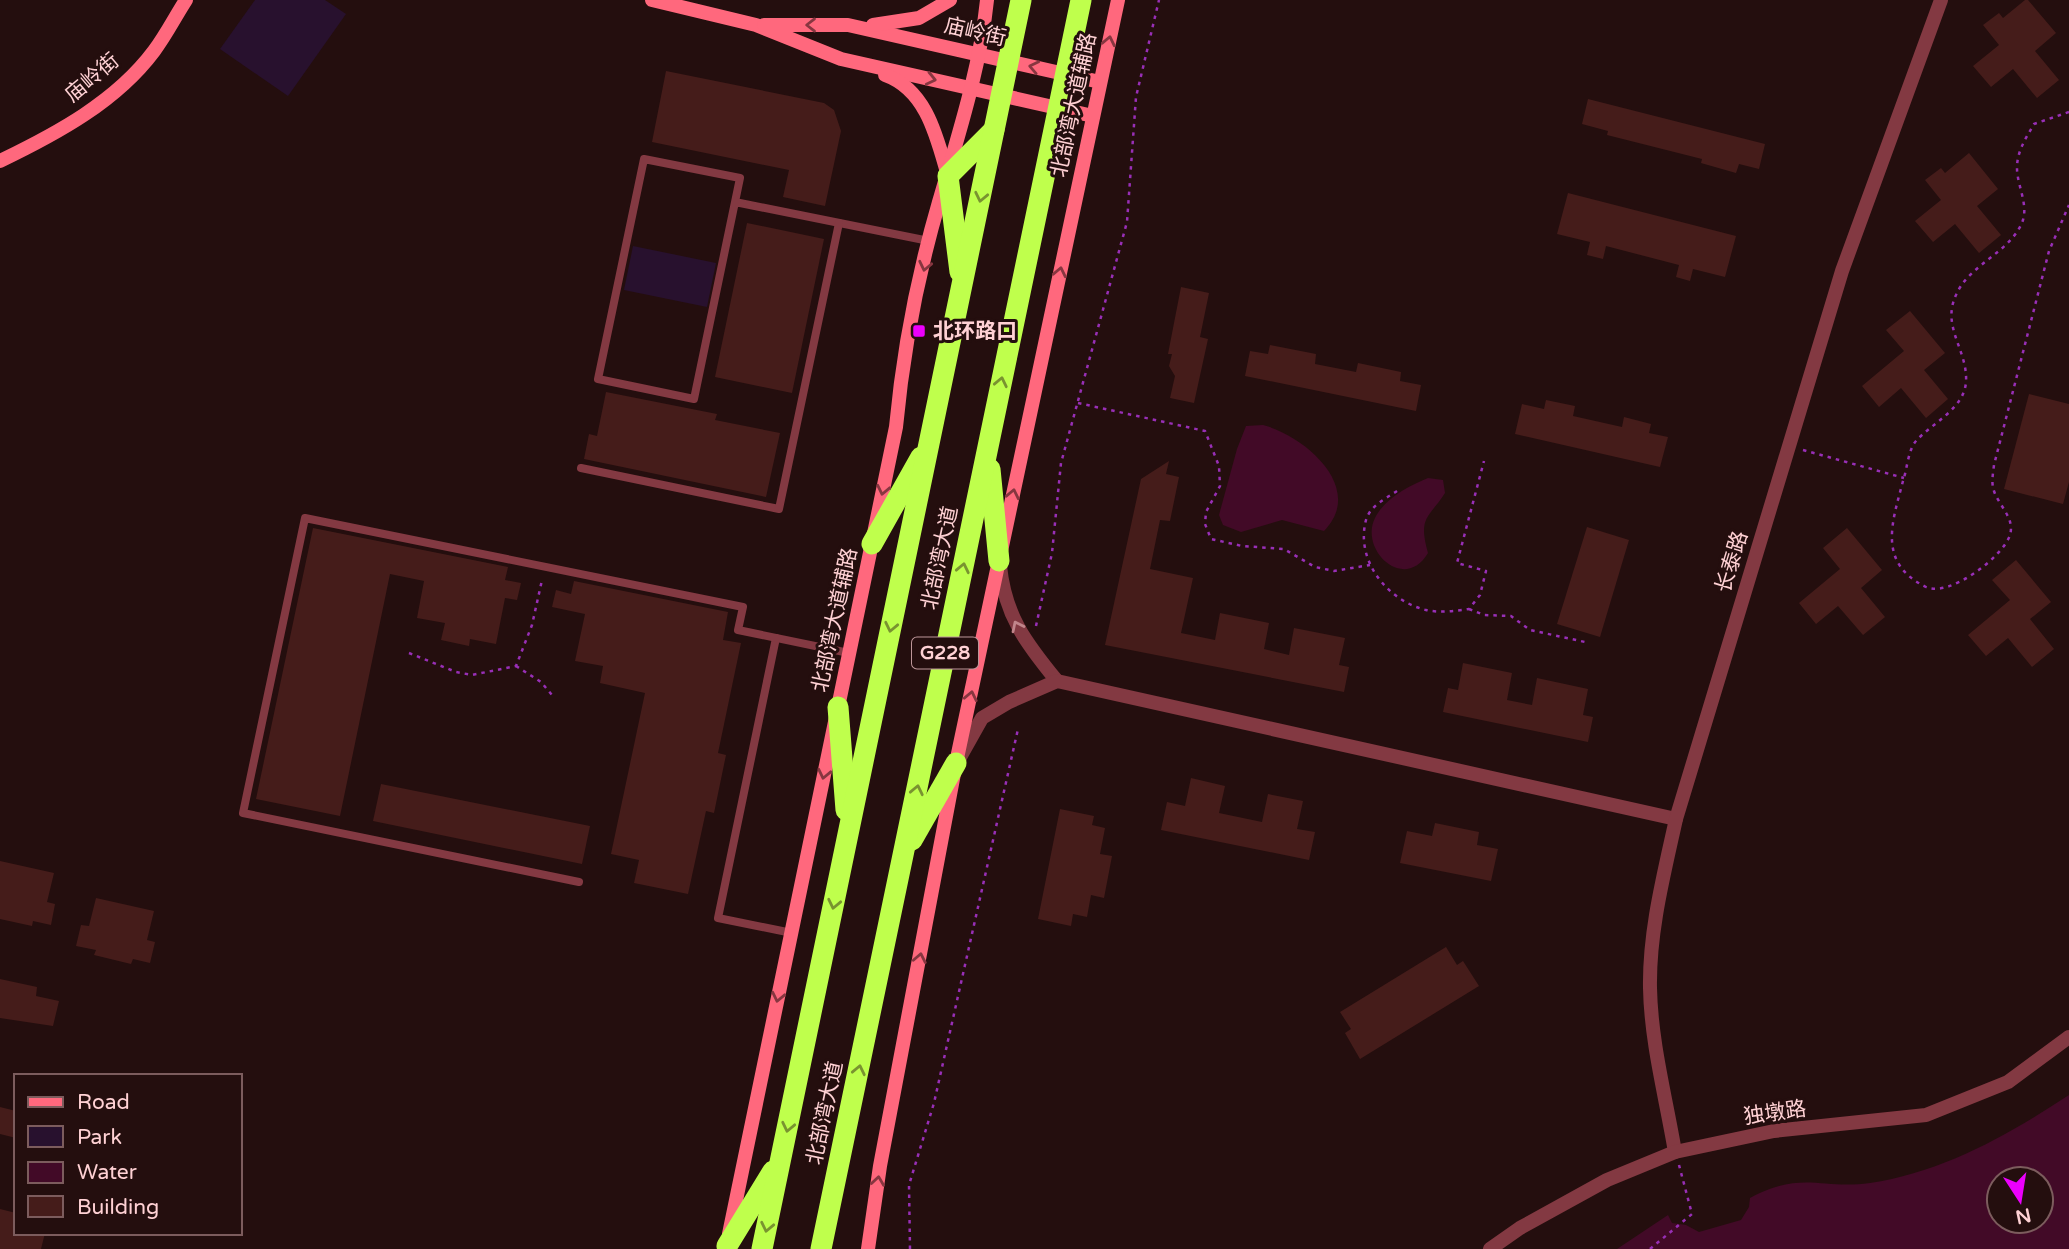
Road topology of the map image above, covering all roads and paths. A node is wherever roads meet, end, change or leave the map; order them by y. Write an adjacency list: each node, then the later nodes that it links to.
1 (186, 0): 24 (main road, 庙岭街)
2 (652, 0): 10 (main road, 庙岭街)
3 (950, 0): 12 (main road)
4 (987, 0): 13 (main road, 北部湾大道辅路)
5 (1021, 0): 15 (highway, 北部湾大道 / G228)
6 (1081, 0): 16 (highway, 北部湾大道 / G228)
7 (1118, 0): 17 (main road, 北部湾大道辅路, one-way to 7)
8 (1159, 0): 31 (path)
9 (1941, 0): 33 (street, 长泰路)
10 (694, 5): 11 (main road, 庙岭街)
11 (756, 25): 12 (main road, 庙岭街, one-way to 11); 14 (main road, 庙岭街)
12 (849, 25): 13 (main road, 庙岭街)
13 (977, 54): 15 (main road, 庙岭街); 18 (main road, 北部湾大道辅路)
14 (841, 59): 18 (main road, 庙岭街, one-way to 18); 25 (main road)
15 (1009, 62): 16 (main road, 庙岭街, one-way to 15); 19 (highway, 北部湾大道 / G228)
16 (1065, 74): 17 (main road, 庙岭街); 20 (highway, 北部湾大道 / G228)
17 (1100, 82): 22 (main road, 北部湾大道辅路)
18 (970, 88): 19 (main road, 庙岭街); 25 (main road, 北部湾大道辅路)
19 (1002, 96): 20 (main road, 庙岭街); 23 (highway, 北部湾大道 / G228)
20 (1058, 108): 22 (main road, 庙岭街); 34 (highway, 北部湾大道 / G228, one-way to 20)
21 (2069, 112): 37 (path)
22 (1093, 116): 40 (main road, 北部湾大道辅路, one-way to 22)
23 (994, 130): 25 (highway); 30 (highway, 北部湾大道 / G228, one-way to 30)
24 (0, 161)
25 (948, 176): 29 (main road, 北部湾大道辅路); 30 (highway)
26 (736, 202): 26 (lane); 28 (lane)
27 (2069, 205): 37 (path)
28 (839, 223): 29 (lane); 36 (lane)
29 (930, 242): 39 (main road, 北部湾大道辅路, one-way to 39)
30 (962, 288): 32 (highway, 北部湾大道 / G228)
31 (1078, 403): 41 (path); 44 (path)
32 (930, 440): 39 (highway); 56 (highway, 北部湾大道 / G228, one-way to 56)
33 (1788, 447): 37 (path); 55 (street, 长泰路)
34 (988, 449): 40 (highway); 57 (highway, 北部湾大道 / G228, one-way to 34)
35 (1484, 461): 43 (path)
36 (581, 468)
37 (1904, 478)
38 (1397, 491): 41 (path)
39 (872, 544): 48 (main road, 北部湾大道辅路)
40 (999, 561): 50 (street, one-way to 40); 54 (main road, 北部湾大道辅路, one-way to 40)
41 (1370, 565): 43 (path)
42 (545, 567): 45 (lane); 49 (path); 58 (lane)
43 (1469, 609): 46 (path)
44 (1035, 629)
45 (776, 638): 48 (lane); 59 (lane)
46 (1585, 642)
47 (409, 653): 49 (path)
48 (849, 653): 52 (main road, 北部湾大道辅路)
49 (516, 666): 51 (path)
50 (1057, 681): 54 (street); 55 (street)
51 (552, 695)
52 (838, 707): 56 (highway); 59 (main road, 北部湾大道辅路, one-way to 59)
53 (1018, 729): 67 (path)
54 (956, 763): 57 (highway); 66 (main road, 北部湾大道辅路, one-way to 54)
55 (1676, 819): 61 (street, 长泰路)
56 (848, 837): 62 (highway, 北部湾大道 / G228, one-way to 62)
57 (903, 857): 65 (highway, 北部湾大道 / G228, one-way to 57)
58 (579, 881)
59 (792, 933): 63 (main road, 北部湾大道辅路, one-way to 63)
60 (2069, 1037): 61 (street, 独墩路)
61 (1675, 1152): 68 (street, 独墩路); 69 (path)
62 (781, 1157): 63 (highway); 64 (highway, 北部湾大道 / G228, one-way to 64)
63 (726, 1247)
64 (762, 1249)
65 (821, 1249)
66 (868, 1249)
67 (910, 1249)
68 (1490, 1249)
69 (1650, 1249)

